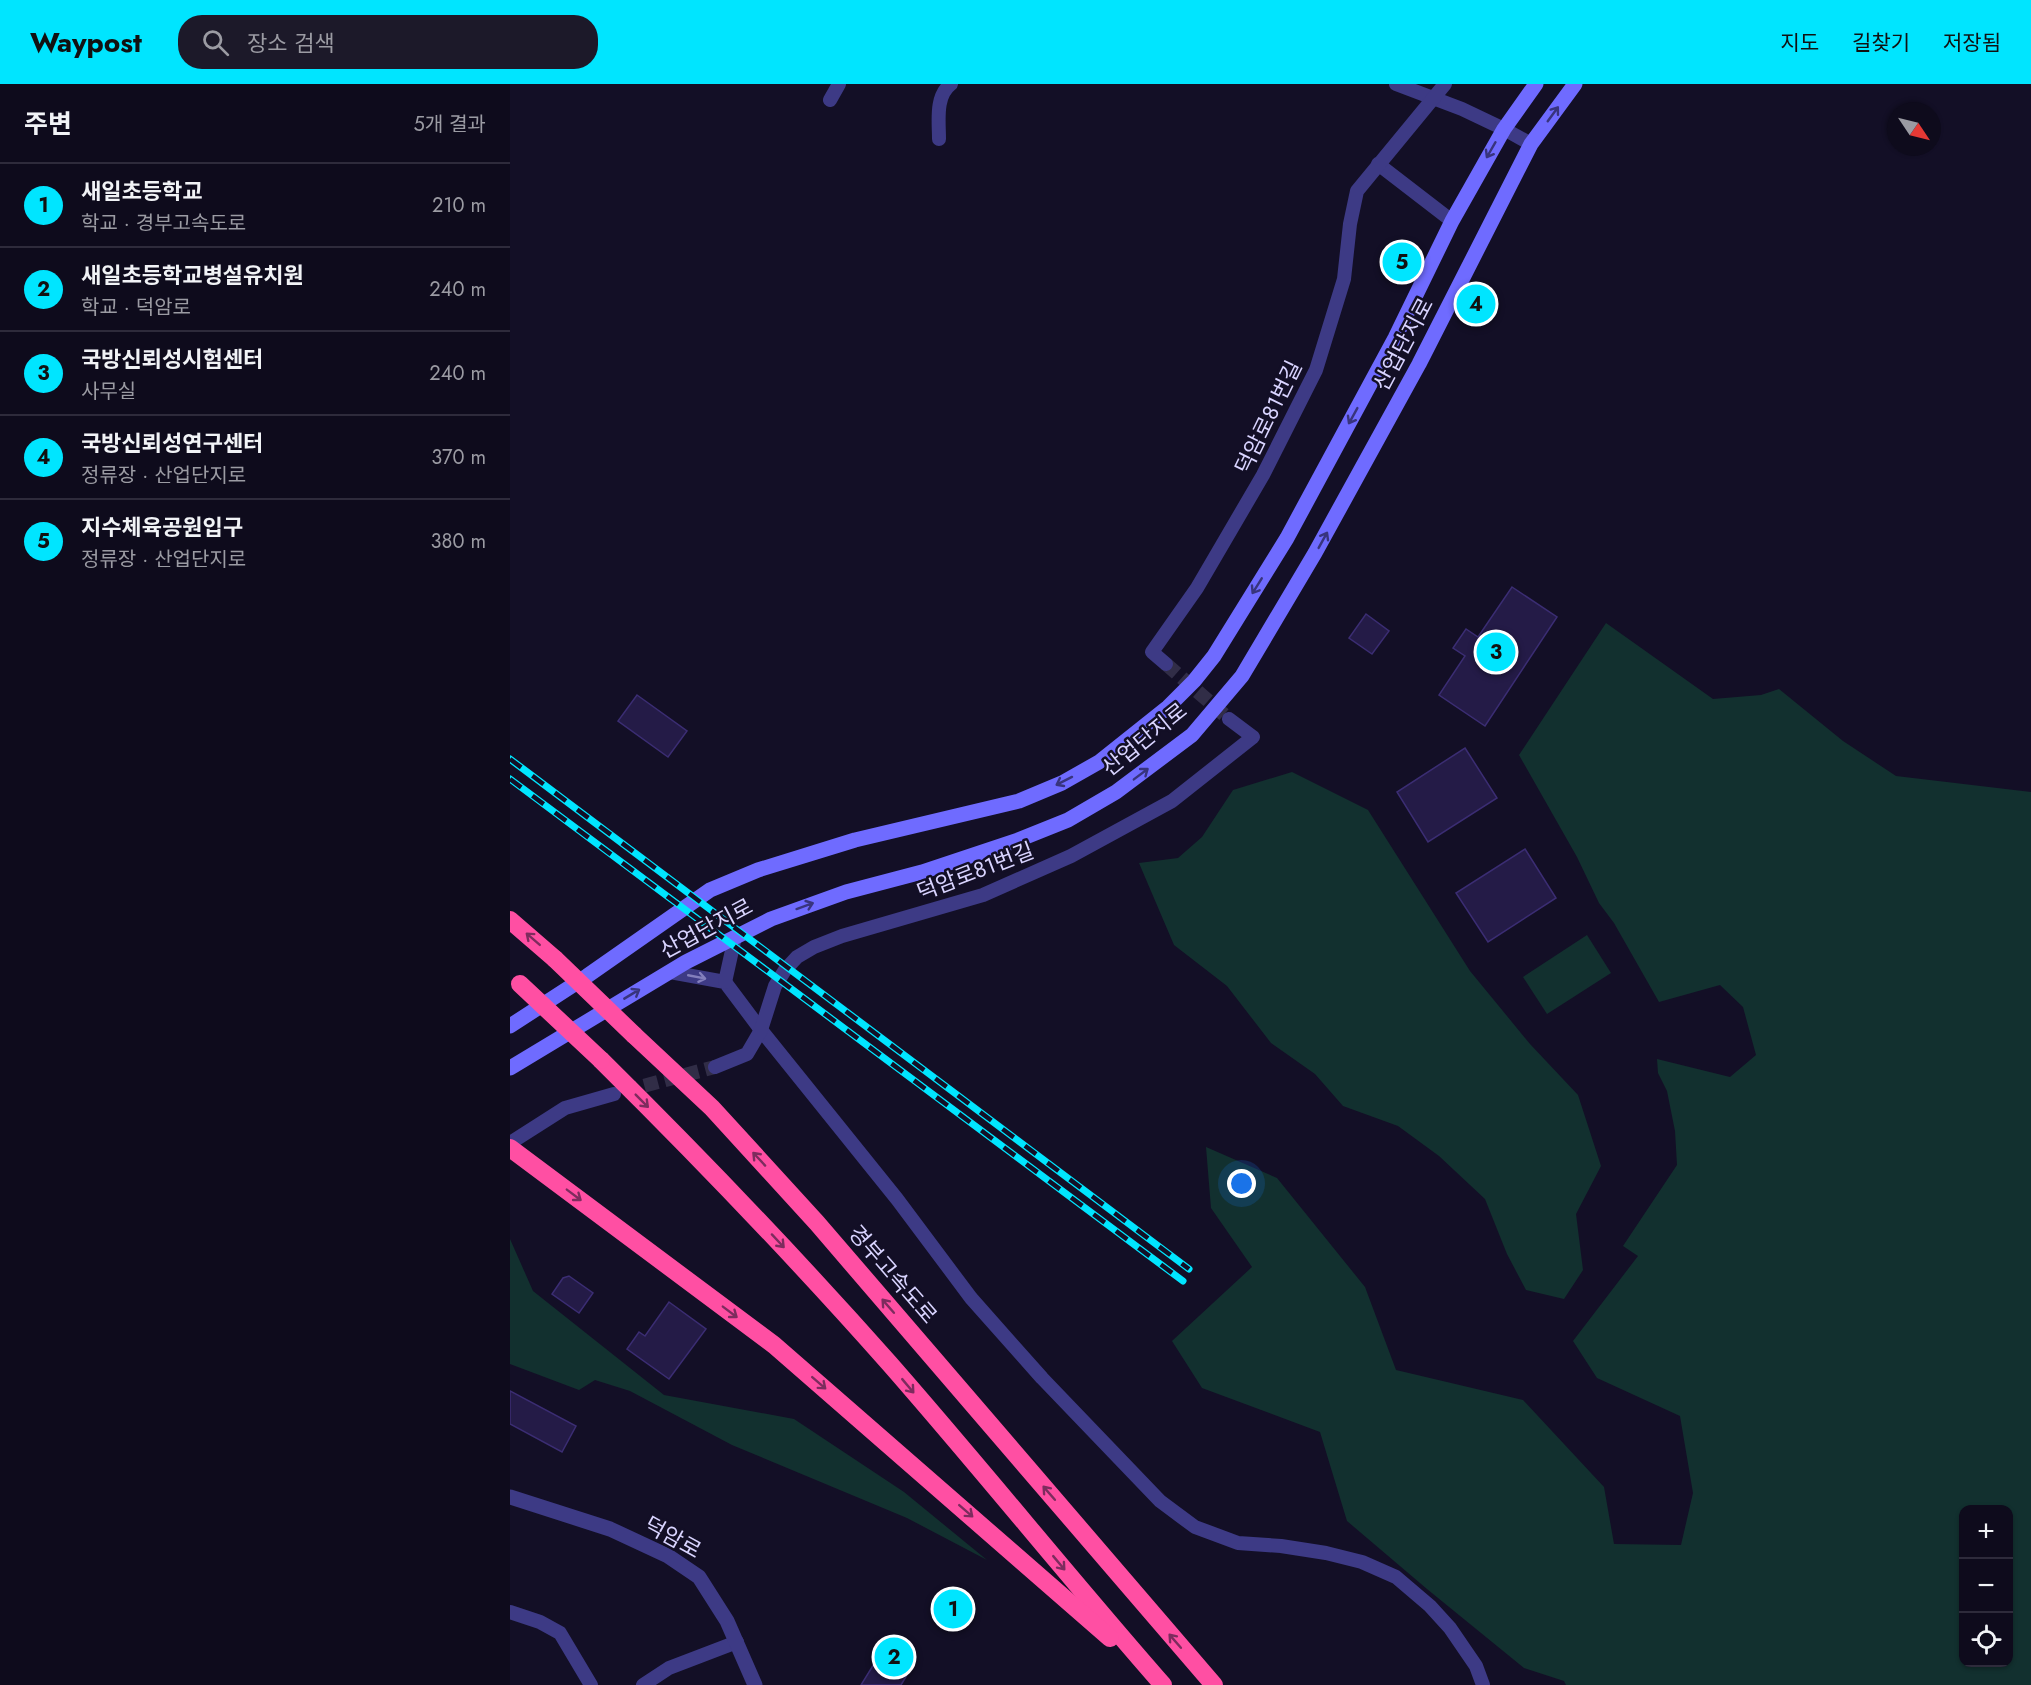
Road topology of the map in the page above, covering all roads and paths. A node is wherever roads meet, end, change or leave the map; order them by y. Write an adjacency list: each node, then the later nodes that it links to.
1 (838, 84): 8 (street)
2 (951, 84): 10 (street)
3 (1396, 84): 7 (street)
4 (1445, 84): 7 (street)
5 (1536, 84): 9 (main road, 산업단지로)
6 (1575, 84): 11 (main road, 산업단지로, one-way to 6)
7 (1432, 99): 9 (street); 12 (street)
8 (830, 100)
9 (1504, 129): 11 (street); 13 (main road, 산업단지로, one-way to 13)
10 (939, 139)
11 (1531, 144): 17 (main road, 산업단지로, one-way to 11)
12 (1378, 164): 13 (street); 14 (street, 덕암로81번길)
13 (1452, 221): 21 (main road, 산업단지로, one-way to 21)
14 (1166, 664)
15 (1229, 719): 22 (street, 덕암로81번길)
16 (510, 920): 35 (highway, 경부고속도로, one-way to 16, bridge)
17 (735, 937): 18 (main road, 산업단지로); 20 (street)
18 (670, 972): 20 (street, one-way to 20); 24 (main road, 산업단지로, one-way to 18)
19 (515, 980): 31 (highway, one-way to 31, bridge)
20 (725, 982): 22 (street)
21 (510, 1026)
22 (761, 1030): 23 (street, 덕암로81번길); 36 (street)
23 (715, 1067)
24 (510, 1068)
25 (614, 1094): 26 (street)
26 (510, 1143)
27 (510, 1148): 31 (highway, one-way to 31)
28 (510, 1497): 30 (street, 덕암로)
29 (510, 1612): 32 (street)
30 (737, 1642): 33 (street); 34 (street, 덕암로)
31 (1161, 1682)
32 (591, 1685)
33 (643, 1685)
34 (755, 1685)
35 (1214, 1685)
36 (1483, 1685)

